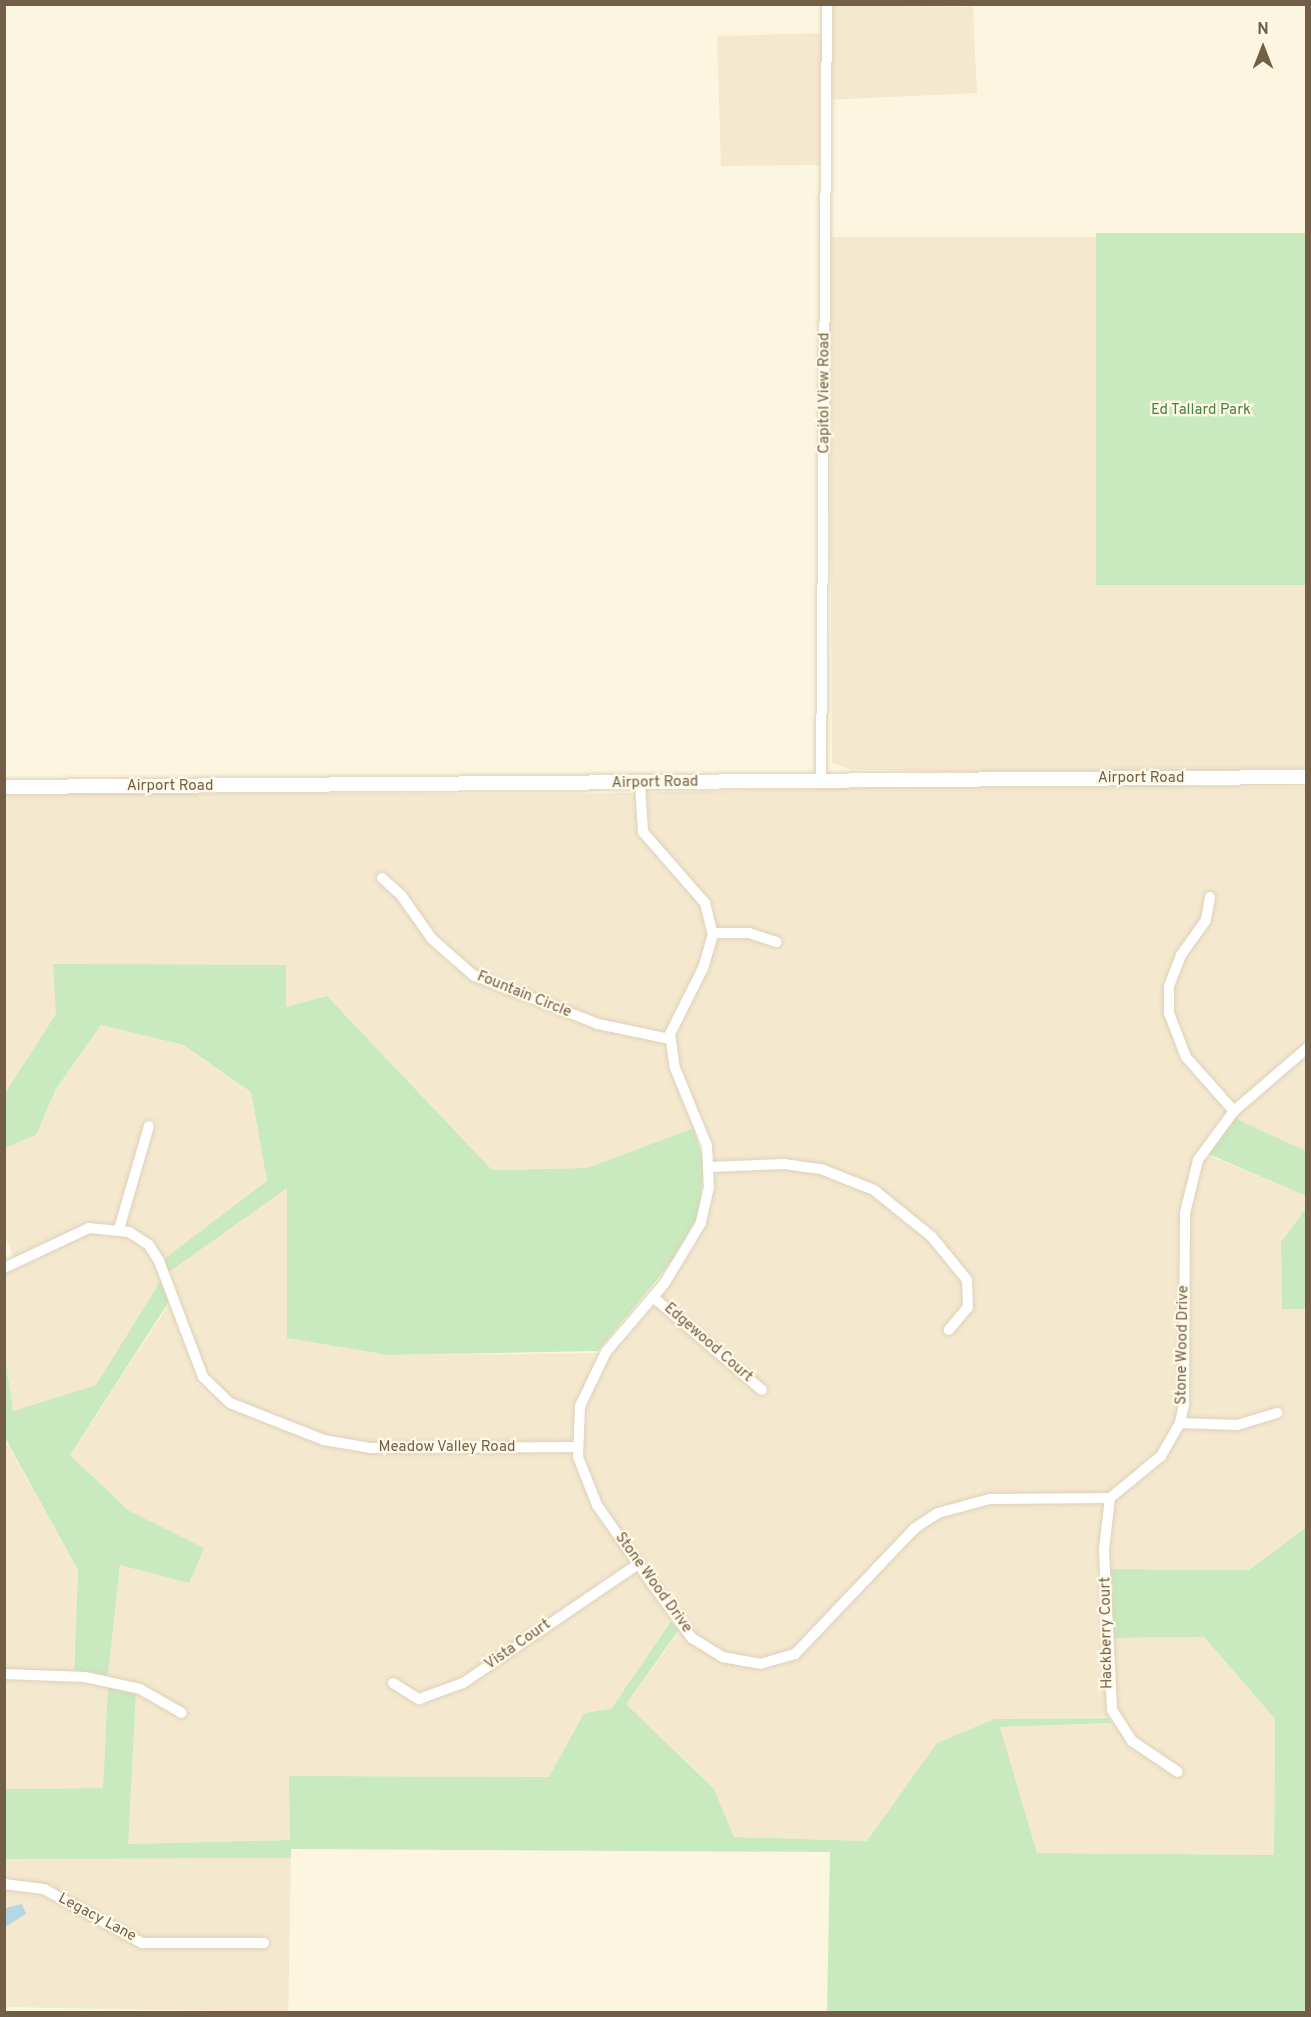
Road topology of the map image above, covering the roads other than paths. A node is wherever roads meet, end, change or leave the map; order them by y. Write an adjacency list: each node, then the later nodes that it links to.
1 (827, 4): 3 (street, Capitol View Road)
2 (1306, 777): 3 (street, Airport Road)
3 (821, 781): 4 (street, Airport Road)
4 (640, 784): 5 (street, Airport Road); 8 (street)
5 (4, 787)
6 (382, 878): 10 (street, Fountain Circle)
7 (1210, 897): 12 (street)
8 (713, 933): 9 (street); 10 (street)
9 (777, 942)
10 (670, 1039): 14 (street, Stone Wood Drive)
11 (1306, 1049): 12 (street, Stone Wood Drive)
12 (1234, 1111): 21 (street, Stone Wood Drive)
13 (149, 1126): 15 (street)
14 (709, 1167): 17 (street, Stone Wood Drive); 18 (street)
15 (119, 1229): 16 (street, Meadow Valley Road); 22 (street, Meadow Valley Road)
16 (4, 1268)
17 (653, 1297): 19 (street, Edgewood Court); 22 (street, Stone Wood Drive)
18 (949, 1330)
19 (762, 1390)
20 (1277, 1413): 21 (street)
21 (1180, 1423): 23 (street, Stone Wood Drive)
22 (578, 1447): 24 (street, Stone Wood Drive)
23 (1110, 1498): 24 (street, Stone Wood Drive); 28 (street, Hackberry Court)
24 (638, 1564): 26 (street, Vista Court)
25 (4, 1674): 27 (street)
26 (393, 1683)
27 (182, 1713)
28 (1178, 1772)
29 (4, 1884): 30 (street, Legacy Lane)
30 (264, 1944)

